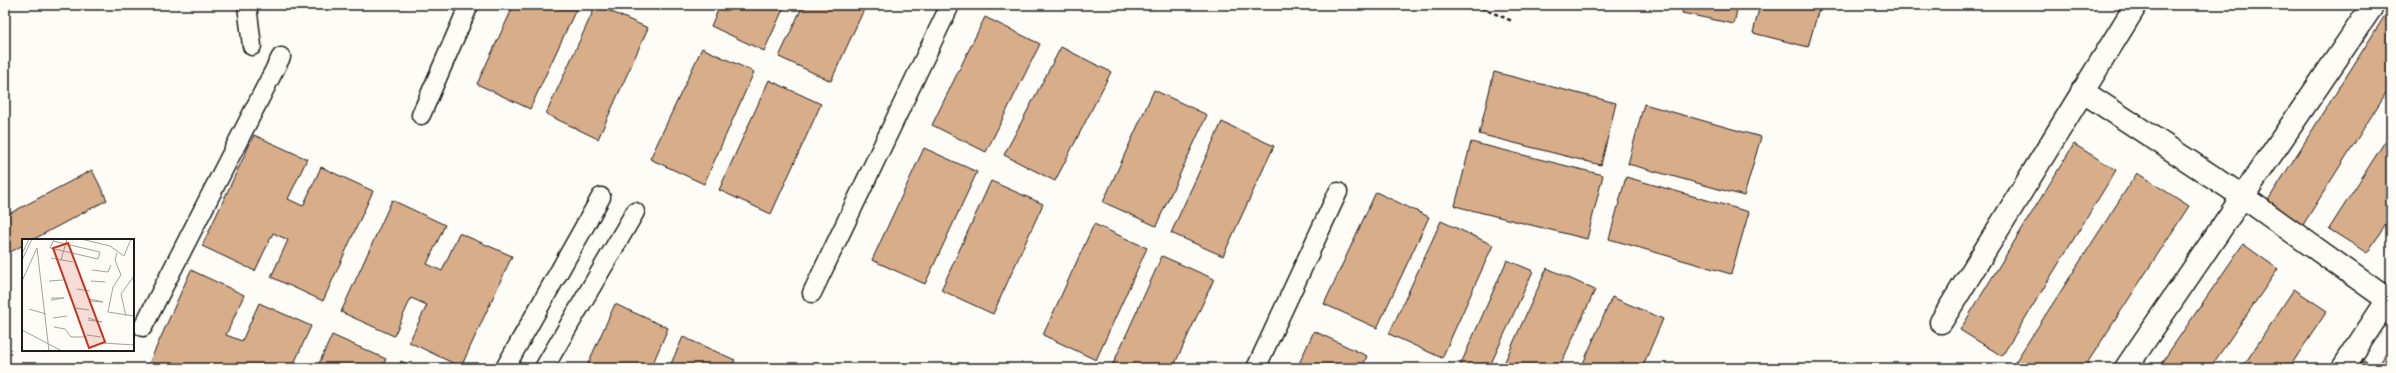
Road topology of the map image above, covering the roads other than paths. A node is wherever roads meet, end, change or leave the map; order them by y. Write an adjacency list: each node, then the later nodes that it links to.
1 (247, 5): 6 (lane)
2 (469, 5): 9 (lane)
3 (950, 5): 14 (lane)
4 (2136, 5): 8 (street)
5 (2373, 5): 11 (street)
6 (252, 46)
7 (281, 57): 17 (lane)
8 (2082, 91): 11 (street); 16 (street)
9 (421, 115)
10 (1338, 192): 20 (lane)
11 (2242, 196): 15 (street); 21 (street)
12 (601, 197): 18 (lane)
13 (635, 212): 19 (lane)
14 (812, 293)
15 (2390, 299): 22 (street)
16 (1941, 322)
17 (143, 327)
18 (505, 368)
19 (544, 368)
20 (1256, 368)
21 (2126, 368)
22 (2343, 368)

